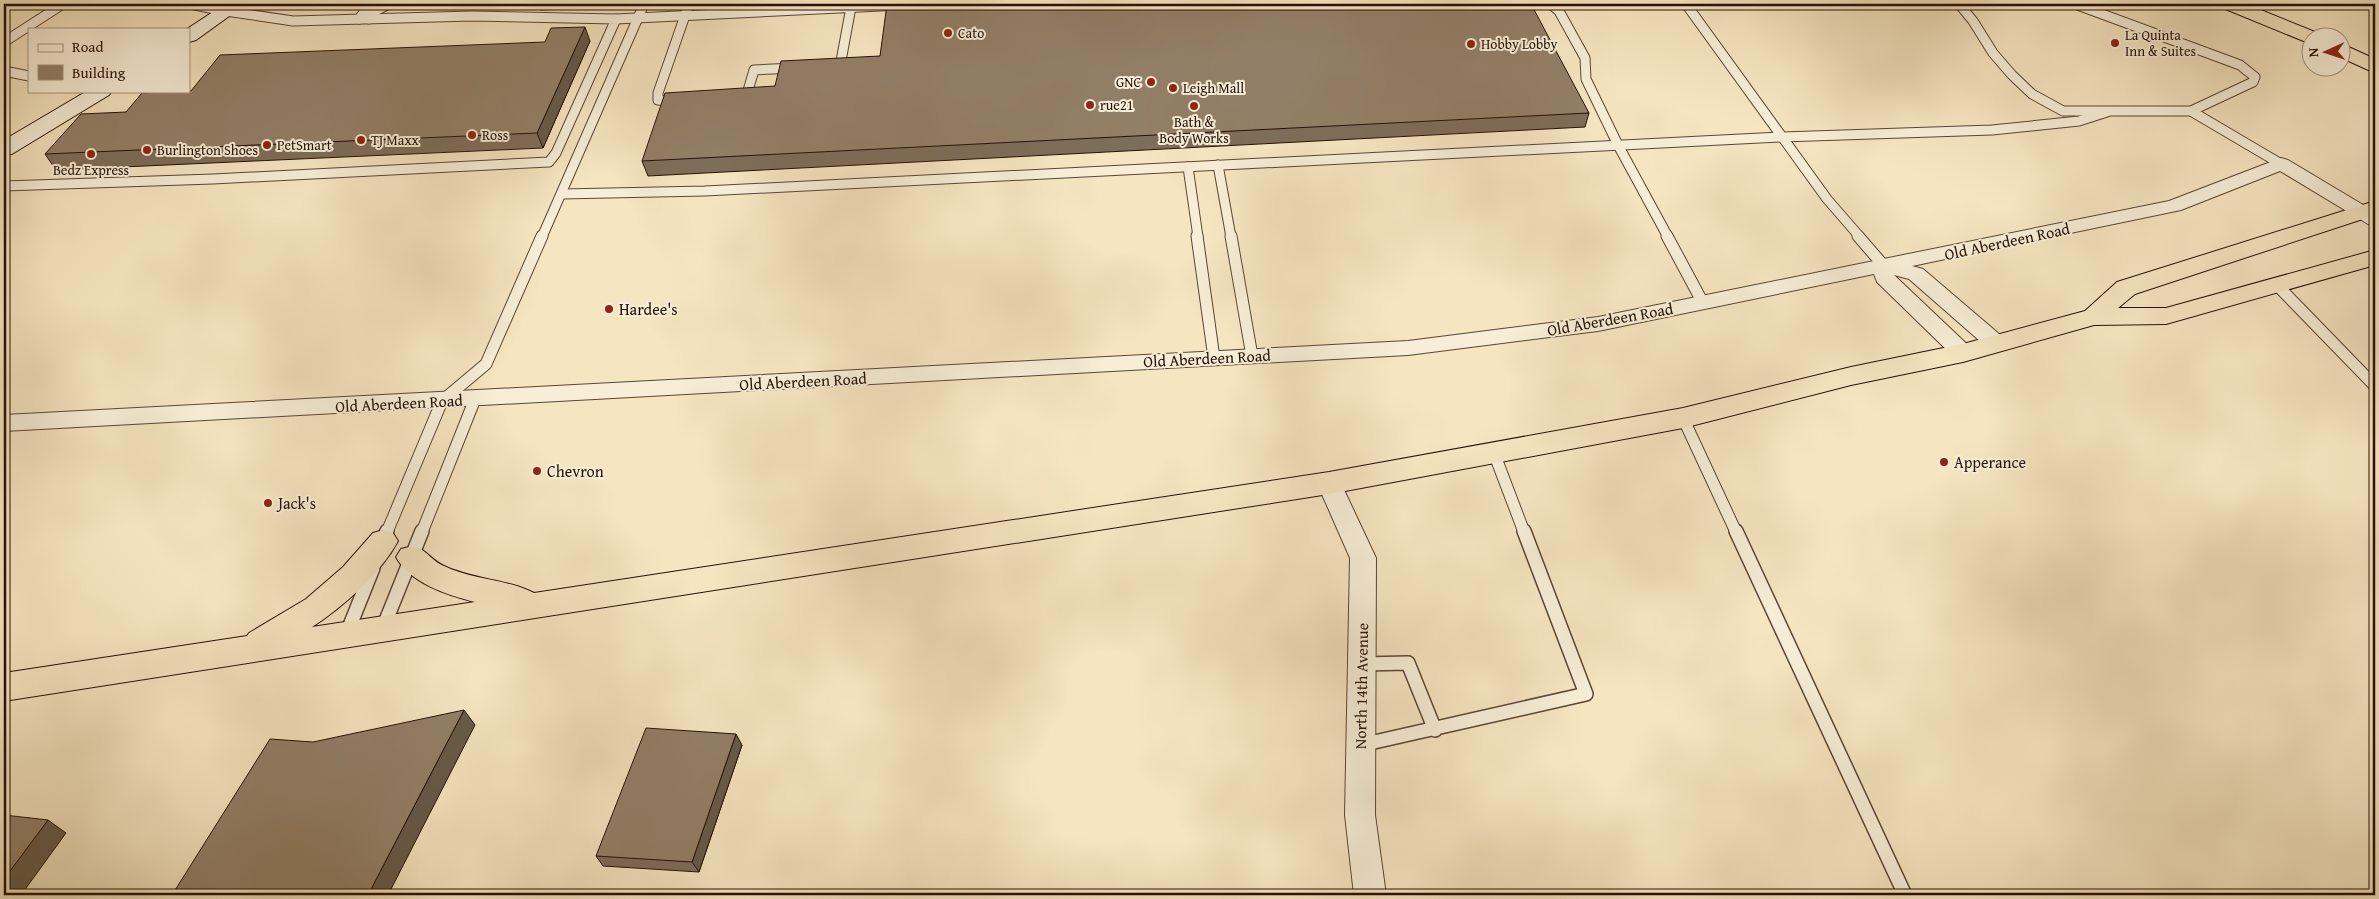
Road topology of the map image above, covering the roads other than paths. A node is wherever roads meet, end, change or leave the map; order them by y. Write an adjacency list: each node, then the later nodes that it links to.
1 (63, 4): 25 (lane)
2 (188, 4): 16 (street)
3 (370, 4): 19 (lane)
4 (389, 4): 20 (lane)
5 (541, 4): 6 (lane); 21 (lane)
6 (568, 4)
7 (644, 4): 18 (lane)
8 (689, 4): 17 (lane)
9 (922, 4): 15 (lane)
10 (1551, 4): 38 (lane)
11 (1686, 4): 37 (lane)
12 (1959, 4): 36 (lane)
13 (2075, 4): 35 (lane)
14 (2230, 4): 23 (highway)
15 (851, 7): 17 (lane); 27 (lane)
16 (231, 8): 19 (lane); 24 (street)
17 (685, 15): 18 (lane); 34 (lane)
18 (638, 17): 22 (lane); 44 (lane)
19 (359, 19): 20 (lane)
20 (369, 19): 21 (lane)
21 (530, 19): 22 (lane)
22 (616, 19): 43 (lane)
23 (2302, 33)
24 (190, 35)
25 (4, 42)
26 (2352, 55): 29 (highway)
27 (823, 66)
28 (804, 67): 33 (lane)
29 (2375, 67)
30 (4, 71): 31 (lane)
31 (28, 76)
32 (100, 92): 39 (street)
33 (728, 99)
34 (682, 101)
35 (2191, 111): 36 (lane); 40 (lane)
36 (2107, 112): 37 (lane)
37 (1782, 137): 38 (lane); 47 (lane)
38 (1618, 145): 41 (lane); 49 (lane)
39 (4, 149)
40 (2280, 164): 45 (street); 47 (street, Old Aberdeen Road)
41 (1218, 165): 42 (lane); 53 (lane)
42 (1188, 167): 44 (lane); 54 (lane)
43 (4, 186)
44 (562, 194): 57 (lane)
45 (2371, 213): 50 (highway)
46 (2375, 256): 48 (highway)
47 (1884, 266): 49 (street, Old Aberdeen Road); 51 (street); 52 (street)
48 (2276, 284): 50 (highway); 55 (lane)
49 (1703, 303): 53 (street, Old Aberdeen Road)
50 (2094, 317): 51 (highway)
51 (1997, 344): 52 (highway)
52 (1962, 353): 58 (highway)
53 (1252, 356): 54 (street, Old Aberdeen Road)
54 (1214, 358): 56 (street, Old Aberdeen Road)
55 (2375, 386)
56 (475, 399): 57 (street, Old Aberdeen Road); 63 (lane)
57 (442, 401): 59 (street, Old Aberdeen Road); 62 (lane)
58 (1683, 418): 60 (highway); 73 (lane)
59 (4, 423)
60 (1494, 453): 61 (highway); 70 (lane)
61 (1329, 483): 64 (highway); 68 (street, North 14th Avenue)
62 (383, 540): 66 (lane); 67 (highway)
63 (412, 557): 64 (highway); 65 (lane)
64 (537, 604): 65 (highway)
65 (383, 628): 66 (highway)
66 (347, 633): 67 (highway)
67 (250, 649): 69 (highway)
68 (1362, 664): 70 (lane); 71 (street, North 14th Avenue)
69 (4, 687)
70 (1435, 730): 71 (lane)
71 (1361, 745): 72 (street, North 14th Avenue)
72 (1370, 895)
73 (1905, 895)

